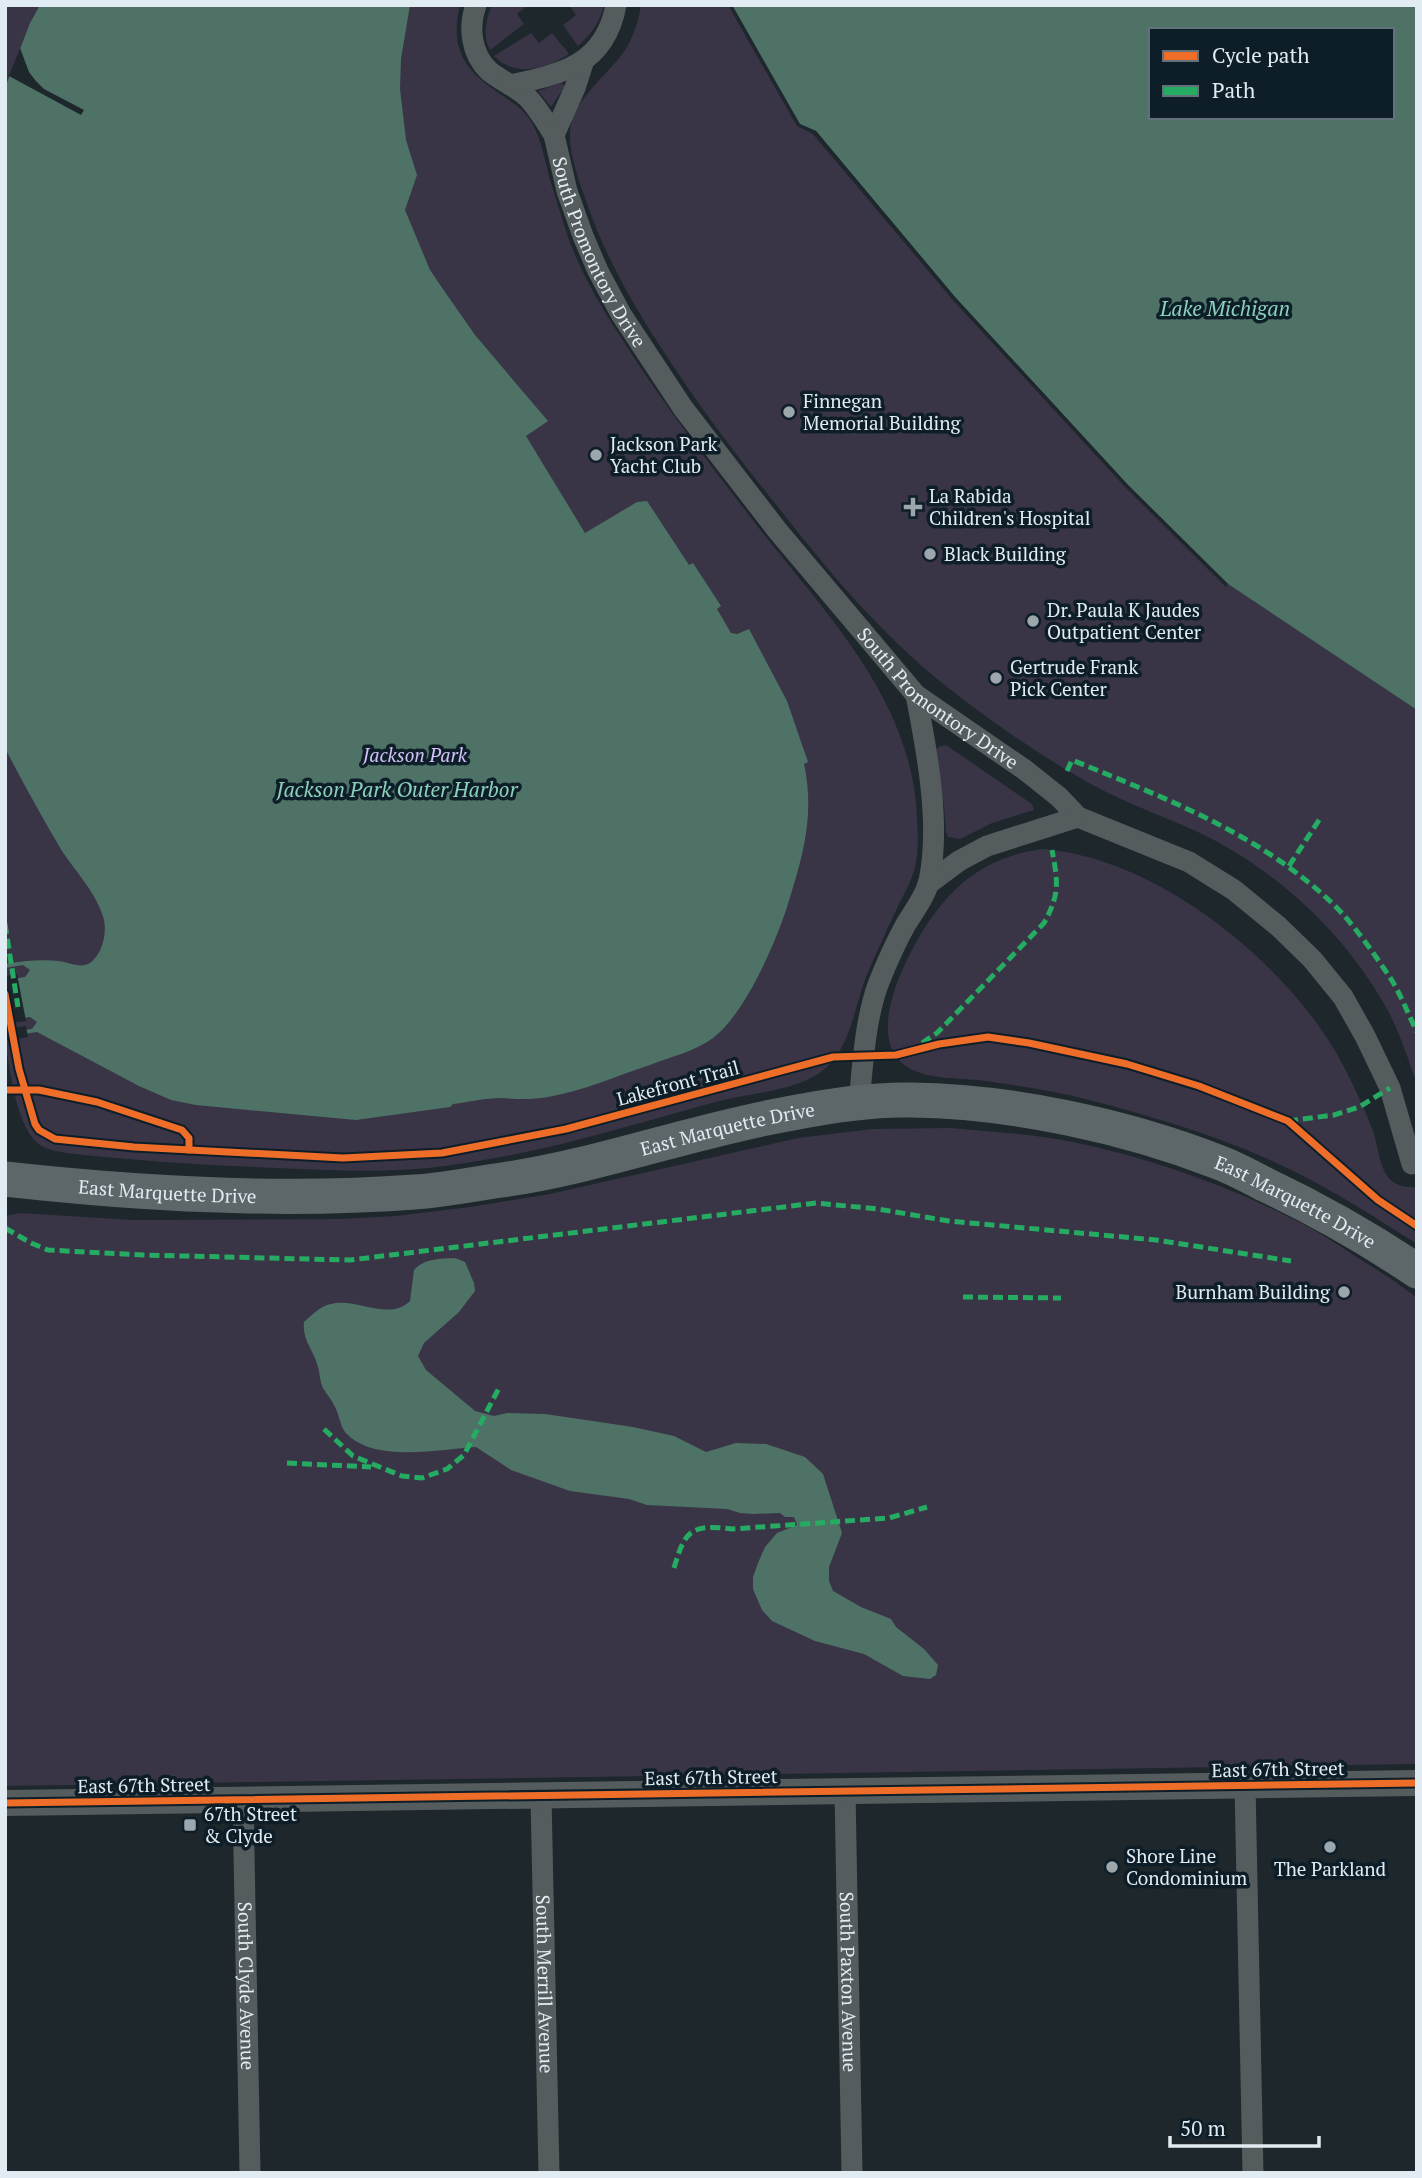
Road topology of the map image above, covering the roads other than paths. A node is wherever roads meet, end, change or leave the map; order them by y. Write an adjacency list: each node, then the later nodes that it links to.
1 (477, 5): 4 (street, South Promontory Drive)
2 (616, 5): 3 (street, South Promontory Drive)
3 (583, 63): 4 (street, South Promontory Drive); 5 (street, South Promontory Drive)
4 (510, 85): 5 (street, South Promontory Drive)
5 (554, 135): 6 (street, South Promontory Drive)
6 (916, 695): 7 (street, South Promontory Drive); 8 (street)
7 (1078, 817): 8 (street); 10 (street, South Promontory Drive)
8 (929, 884): 9 (street)
9 (859, 1103): 11 (main road, East Marquette Drive); 12 (main road, East Marquette Drive)
10 (1412, 1164)
11 (5, 1179)
12 (1417, 1271)
13 (1417, 1783): 14 (street, East 67th Street)
14 (1245, 1785): 15 (street, East 67th Street); 22 (street)
15 (845, 1791): 16 (street, East 67th Street); 21 (street, South Paxton Avenue)
16 (541, 1797): 17 (street, East 67th Street); 20 (street, South Merrill Avenue)
17 (243, 1800): 18 (street, East 67th Street); 19 (street, South Clyde Avenue)
18 (5, 1803)
19 (250, 2173)
20 (549, 2173)
21 (852, 2173)
22 (1253, 2173)

